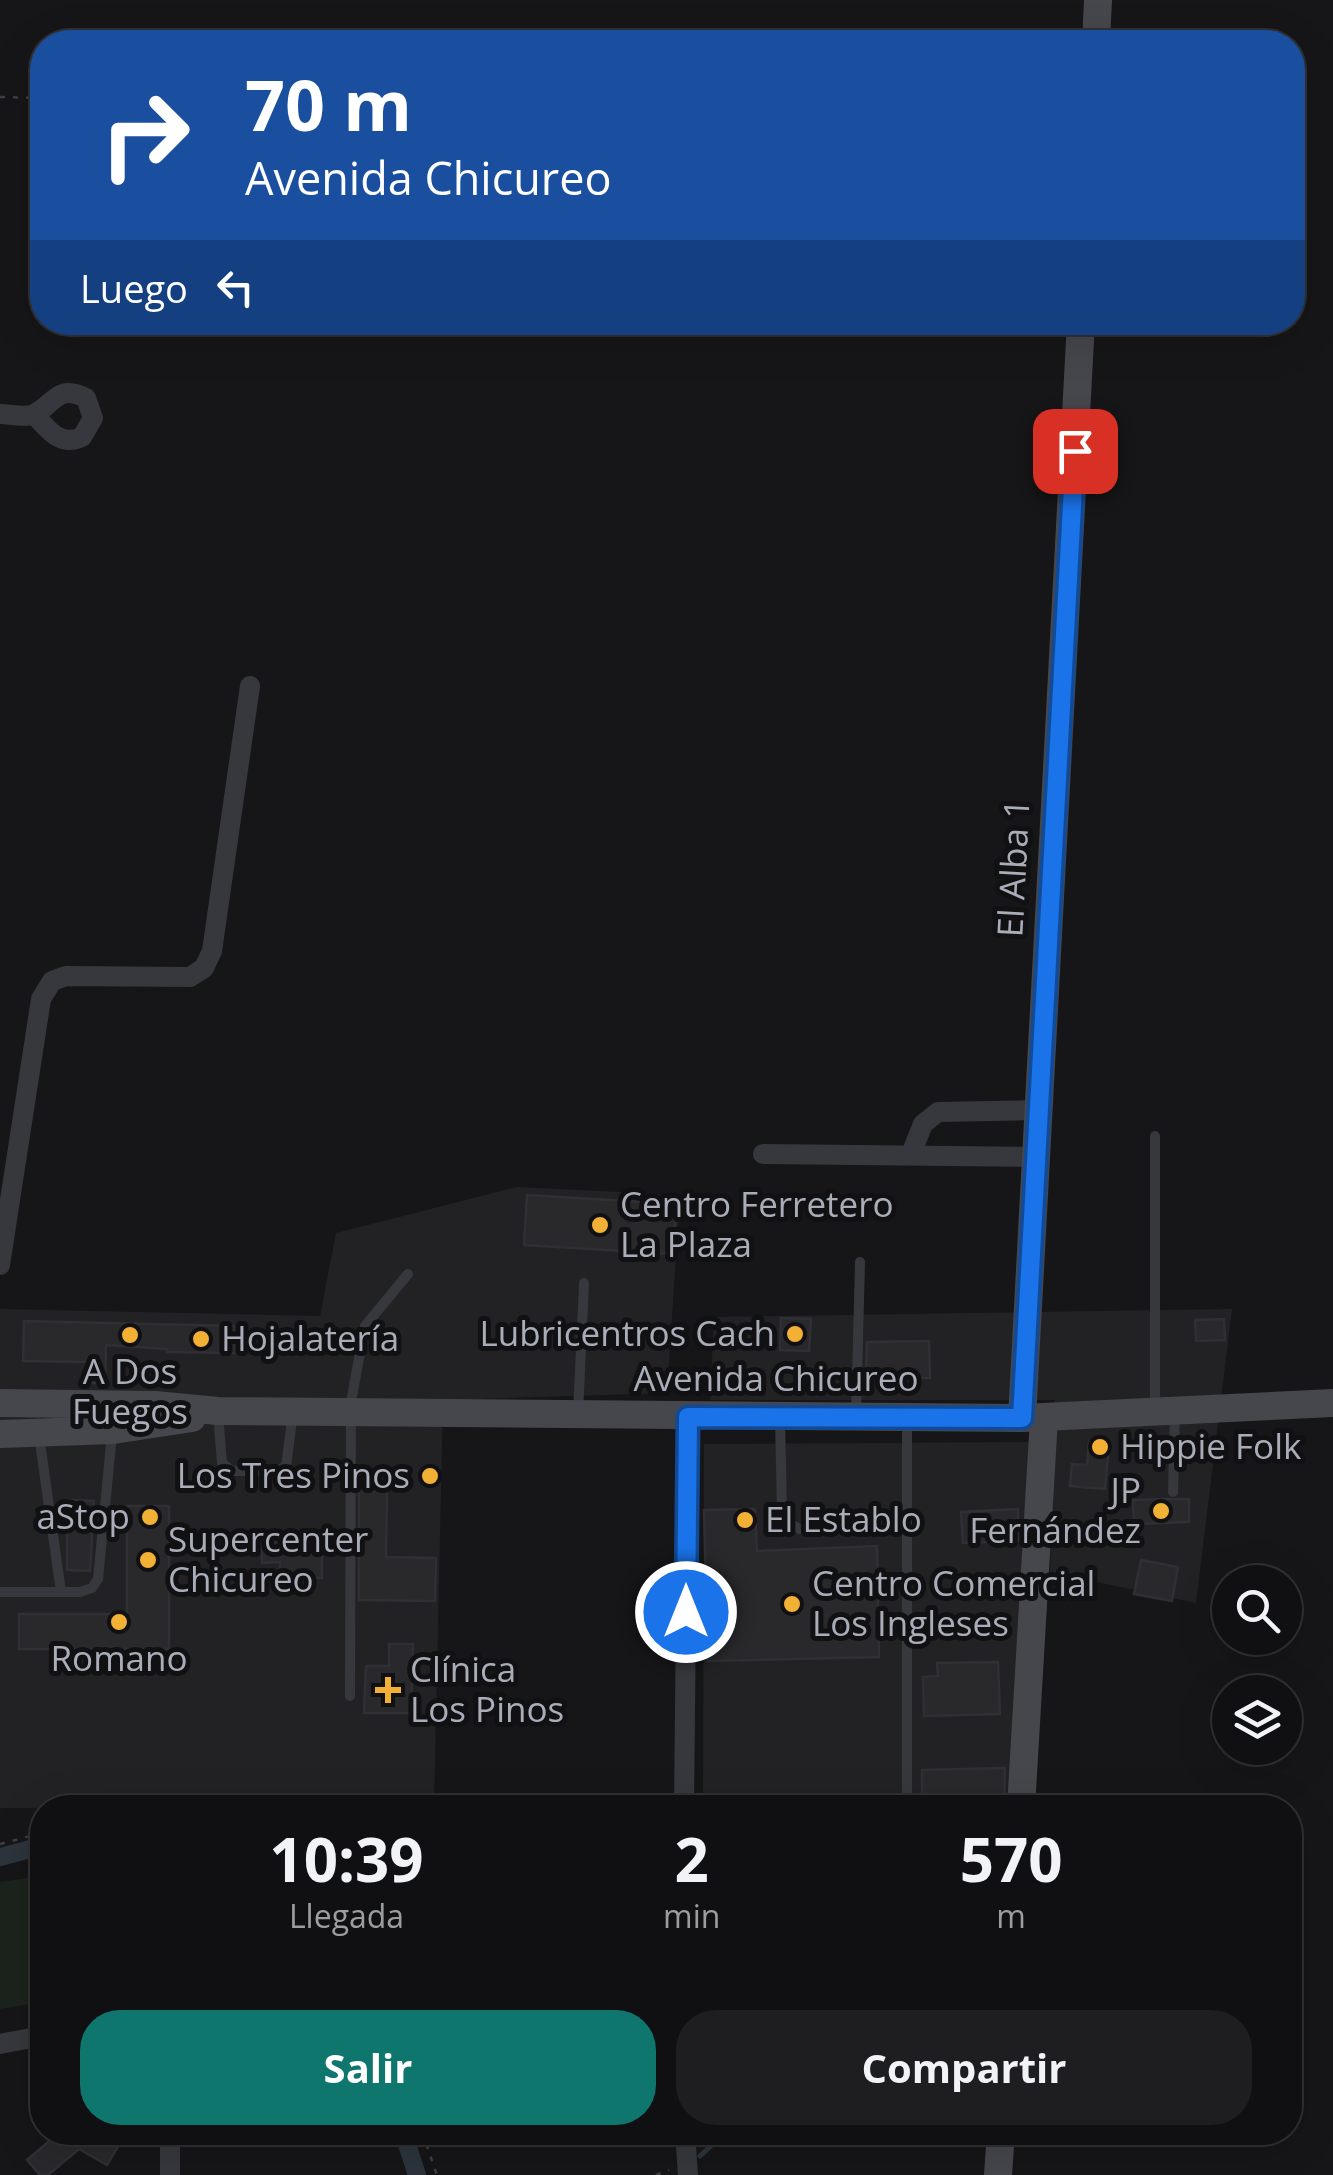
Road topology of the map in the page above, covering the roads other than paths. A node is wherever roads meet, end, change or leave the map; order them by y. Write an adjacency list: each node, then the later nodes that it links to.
1 (1098, 0): 2 (street)
2 (1097, 30)
3 (1080, 335): 7 (street, El Alba 1)
4 (0, 414): 5 (street)
5 (34, 414)
6 (250, 686): 13 (street)
7 (1038, 1110): 10 (street); 11 (street, El Alba 1)
8 (1155, 1136): 22 (lane)
9 (763, 1154): 10 (street)
10 (911, 1154): 11 (street)
11 (1036, 1156): 28 (street, El Alba 1)
12 (860, 1262): 24 (lane)
13 (0, 1264)
14 (408, 1274): 21 (lane)
15 (584, 1283): 23 (lane)
16 (0, 1402): 17 (street, Avenida Chicureo)
17 (40, 1404): 19 (street, Avenida Chicureo); 30 (lane)
18 (1333, 1404): 22 (street, Avenida Chicureo)
19 (218, 1411): 20 (street, Avenida Chicureo); 20 (lane); 29 (street, Avenida Chicureo)
20 (294, 1412): 21 (street, Avenida Chicureo)
21 (351, 1412): 23 (street, Avenida Chicureo); 37 (lane)
22 (1165, 1412): 28 (street, Avenida Chicureo); 32 (lane)
23 (578, 1415): 25 (street, Avenida Chicureo)
24 (856, 1416): 26 (street, Avenida Chicureo); 27 (street, Avenida Chicureo)
25 (688, 1417): 27 (street, Avenida Chicureo); 38 (street)
26 (907, 1417): 28 (street, Avenida Chicureo); 33 (lane)
27 (780, 1418): 33 (lane)
28 (1033, 1418): 40 (street, El Alba 1)
29 (113, 1430): 31 (street, Avenida Chicureo); 35 (lane)
30 (0, 1434): 31 (street, Avenida Chicureo)
31 (39, 1434): 35 (lane)
32 (1173, 1492)
33 (906, 1525): 39 (lane)
34 (0, 1576): 36 (lane)
35 (61, 1592): 36 (lane)
36 (0, 1594)
37 (350, 1696)
38 (684, 1795)
39 (907, 1795)
40 (1020, 1795)
41 (30, 2038): 42 (street)
42 (0, 2044)
43 (170, 2145): 46 (street)
44 (686, 2145): 47 (street)
45 (1000, 2145): 48 (street)
46 (170, 2175)
47 (688, 2175)
48 (998, 2175)

